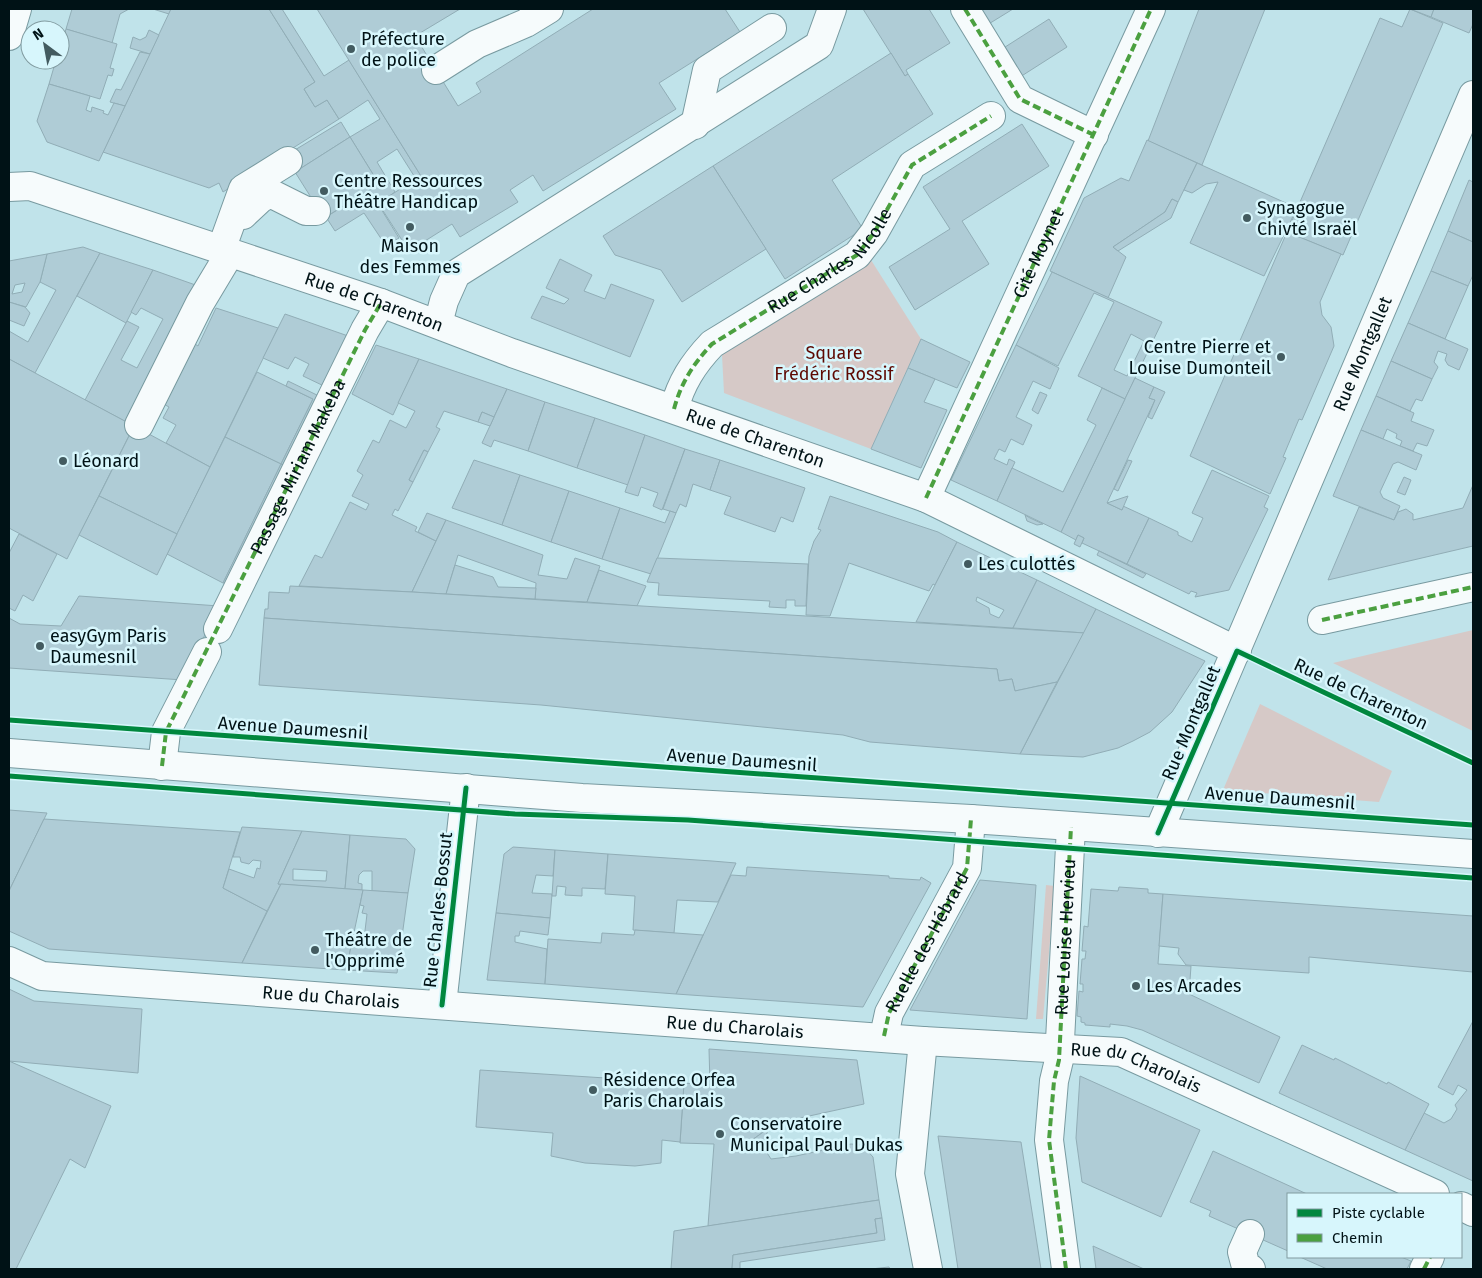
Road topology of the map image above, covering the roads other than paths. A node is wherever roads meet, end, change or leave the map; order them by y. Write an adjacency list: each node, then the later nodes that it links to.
1 (17, 9): 7 (street)
2 (549, 9): 8 (street)
3 (832, 9): 11 (street)
4 (965, 9): 12 (street)
5 (1151, 9): 12 (street, Cité Moynet)
6 (772, 28): 11 (street)
7 (9, 36)
8 (436, 70)
9 (1473, 95): 24 (street, Rue Montgallet)
10 (991, 116): 19 (street, Rue Charles Nicolle)
11 (695, 125): 18 (street)
12 (1094, 135): 21 (street, Cité Moynet)
13 (288, 161): 16 (street)
14 (9, 187): 16 (street, Rue de Charenton)
15 (316, 210): 16 (street)
16 (227, 244): 17 (street, Rue de Charenton); 20 (street)
17 (381, 304): 18 (street, Rue de Charenton); 26 (street, Passage Miriam Makeba)
18 (438, 324): 19 (street, Rue de Charenton)
19 (674, 409): 21 (street, Rue de Charenton)
20 (138, 425)
21 (926, 498): 24 (street, Rue de Charenton)
22 (1473, 587): 23 (street)
23 (1322, 620)
24 (1237, 651): 30 (street, Rue Montgallet)
25 (9, 753): 26 (street)
26 (162, 766): 27 (street)
27 (466, 788): 28 (street); 33 (street, Rue Charles Bossut)
28 (971, 819): 29 (street); 34 (street, Ruelle des Hébrard)
29 (1071, 827): 30 (street); 36 (street, Rue Louise Hervieu)
30 (1158, 833): 31 (street)
31 (1473, 854)
32 (9, 961): 33 (street, Rue du Charolais)
33 (442, 1006): 34 (street, Rue du Charolais)
34 (884, 1036): 35 (street, Rue du Charolais)
35 (923, 1041): 36 (street, Rue du Charolais); 39 (street)
36 (1060, 1047): 37 (street, Rue du Charolais); 40 (street, Rue Louise Hervieu)
37 (1433, 1193)
38 (1250, 1234): 41 (street)
39 (928, 1269)
40 (1066, 1269)
41 (1251, 1269)

